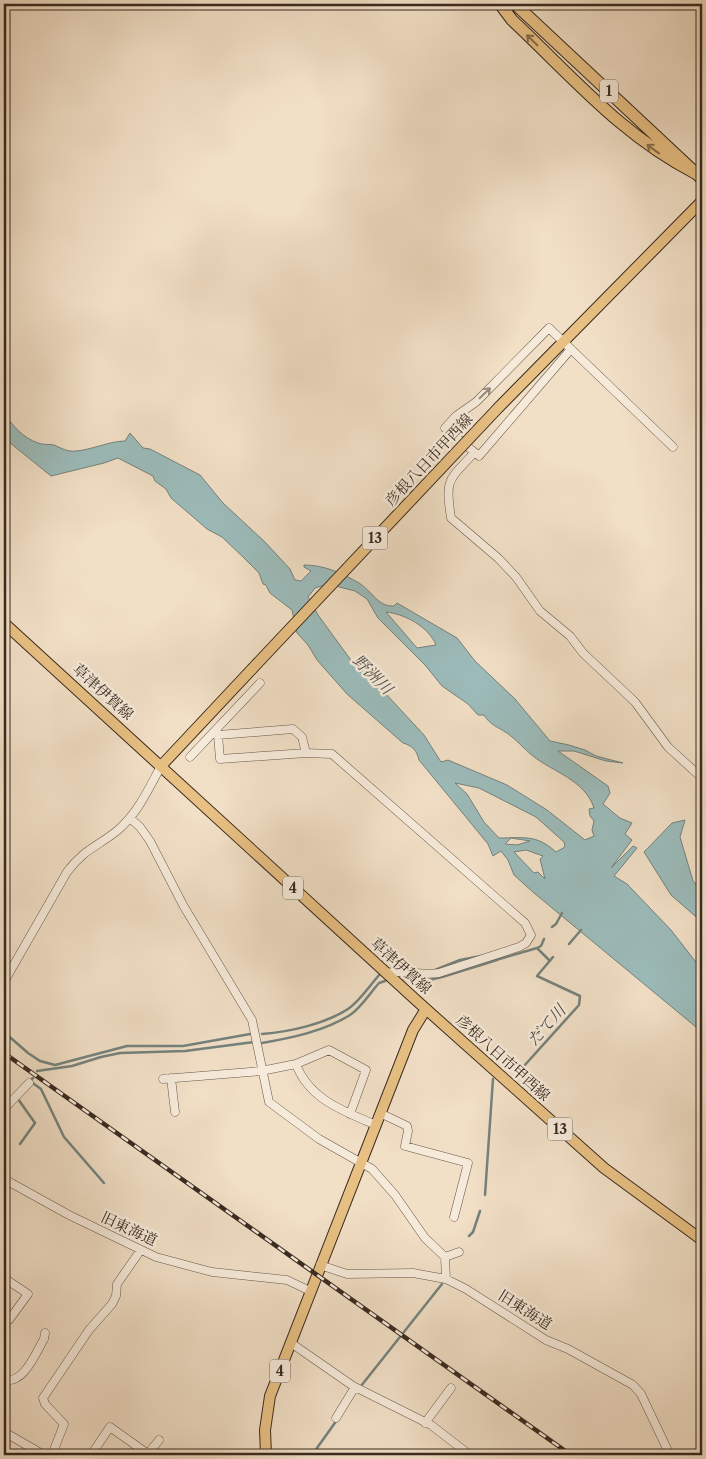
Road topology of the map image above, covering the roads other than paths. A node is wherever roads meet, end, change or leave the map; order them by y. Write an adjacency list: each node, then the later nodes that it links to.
1 (500, 4): 3 (highway, one-way to 1)
2 (515, 4): 3 (highway, 1)
3 (699, 176)
4 (702, 201): 5 (main road, 彦根八日市甲西線 / 13)
5 (563, 341): 6 (street); 8 (street, one-way to 5); 11 (main road, 彦根八日市甲西線 / 13, bridge)
6 (571, 349): 7 (street); 8 (street)
7 (673, 447)
8 (474, 453): 16 (street)
9 (6, 628): 15 (main road, 草津伊賀線 / 4)
10 (260, 683): 12 (street)
11 (203, 720): 12 (street); 15 (main road, 彦根八日市甲西線 / 13)
12 (216, 733): 13 (street); 13 (street); 14 (street)
13 (306, 753): 18 (street)
14 (190, 757)
15 (161, 766): 17 (street); 18 (main road, 草津伊賀線 / 4)
16 (702, 778)
17 (130, 818): 19 (street); 22 (street)
18 (386, 973): 20 (main road, 草津伊賀線 / 4)
19 (4, 982)
20 (426, 1009): 26 (main road, 草津伊賀線 / 4); 32 (main road, 彦根八日市甲西線 / 13)
21 (296, 1064): 22 (street); 27 (street); 27 (street)
22 (261, 1071): 25 (street); 29 (street)
23 (29, 1083): 24 (street)
24 (4, 1109)
25 (175, 1112)
26 (380, 1113): 28 (main road, 草津伊賀線 / 4); 31 (street)
27 (350, 1114): 28 (street)
28 (376, 1125): 29 (main road, 草津伊賀線 / 4)
29 (360, 1163): 35 (street); 36 (main road, 草津伊賀線 / 4)
30 (4, 1179): 33 (street, 旧東海道)
31 (454, 1216)
32 (702, 1240)
33 (140, 1250): 39 (street, 旧東海道); 52 (street)
34 (459, 1252): 35 (street)
35 (445, 1257): 38 (street)
36 (320, 1265): 38 (street, 旧東海道); 39 (main road, 草津伊賀線 / 4)
37 (4, 1278): 40 (street)
38 (446, 1279): 56 (street, 旧東海道)
39 (310, 1291): 42 (main road, 草津伊賀線 / 4)
40 (4, 1320)
41 (45, 1334): 43 (street)
42 (291, 1343): 44 (street); 54 (main road, 草津伊賀線 / 4)
43 (4, 1380)
44 (355, 1387): 46 (street); 47 (street)
45 (451, 1388): 47 (street)
46 (336, 1418)
47 (425, 1423): 55 (street)
48 (4, 1432): 51 (street)
49 (158, 1440): 50 (street)
50 (147, 1454): 53 (street)
51 (44, 1455)
52 (52, 1455)
53 (91, 1455)
54 (266, 1455)
55 (470, 1455)
56 (670, 1455)

